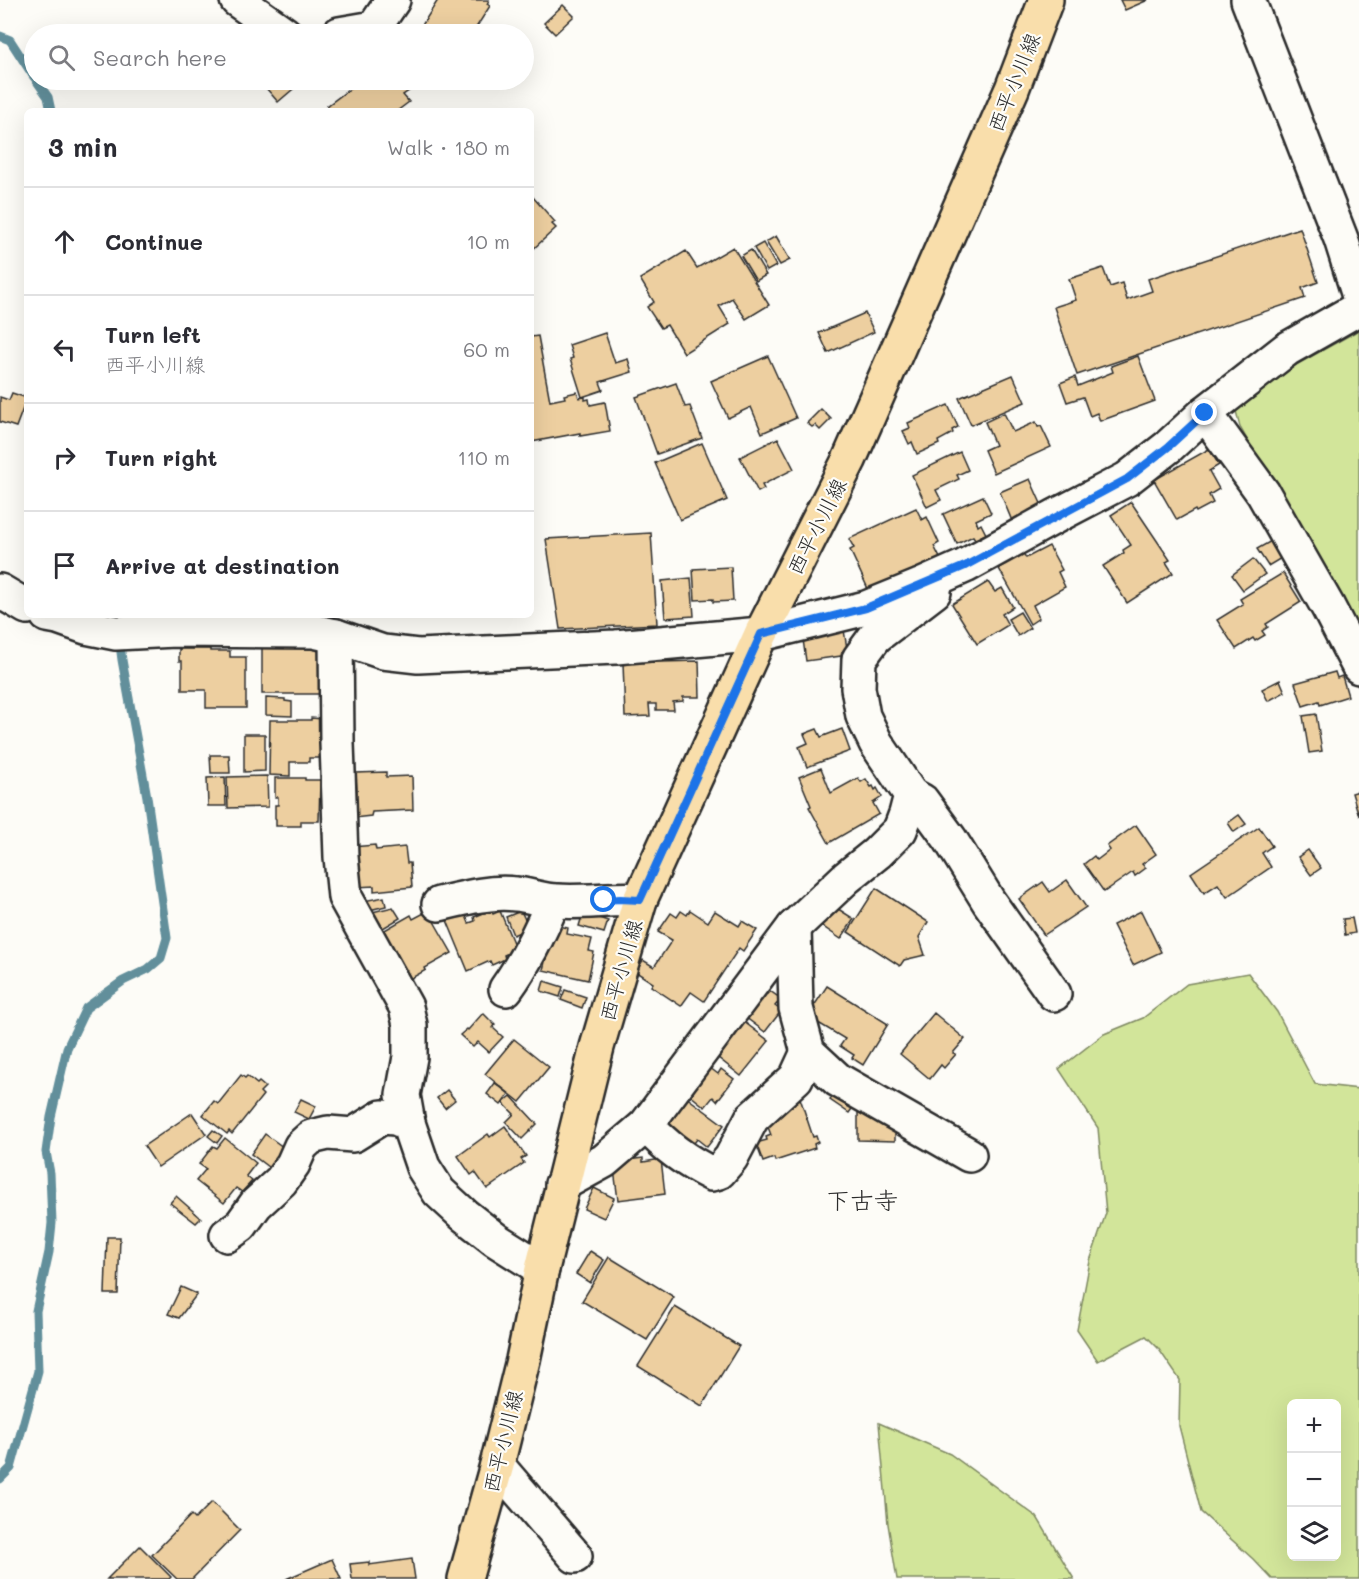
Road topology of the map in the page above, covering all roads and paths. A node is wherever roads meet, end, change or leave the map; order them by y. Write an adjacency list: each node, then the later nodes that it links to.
1 (237, 0): 5 (street)
2 (393, 0): 6 (street)
3 (1046, 0): 17 (main road, 西平小川線)
4 (1248, 0): 7 (street)
5 (271, 24)
6 (377, 24)
7 (1359, 296)
8 (1359, 308): 9 (street)
9 (1205, 413): 10 (street); 19 (street)
10 (965, 566): 17 (street); 20 (street)
11 (0, 591): 12 (street)
12 (24, 605)
13 (24, 614): 14 (street)
14 (0, 616)
15 (61, 618): 16 (street)
16 (172, 623): 18 (street)
17 (761, 634): 18 (street); 21 (main road, 西平小川線)
18 (336, 636): 28 (street)
19 (1359, 667)
20 (910, 795): 24 (street); 26 (street)
21 (640, 900): 22 (street); 31 (main road, 西平小川線)
22 (553, 901): 23 (street); 25 (street)
23 (439, 904)
24 (794, 927): 27 (street); 29 (street)
25 (506, 989)
26 (1054, 994)
27 (808, 1052): 29 (street); 30 (street)
28 (408, 1123): 32 (street); 33 (street)
29 (646, 1125): 31 (street)
30 (969, 1155)
31 (562, 1184): 33 (main road, 西平小川線)
32 (227, 1235)
33 (542, 1269): 34 (main road, 西平小川線)
34 (497, 1465): 35 (street); 36 (main road, 西平小川線)
35 (575, 1556)
36 (465, 1579)

